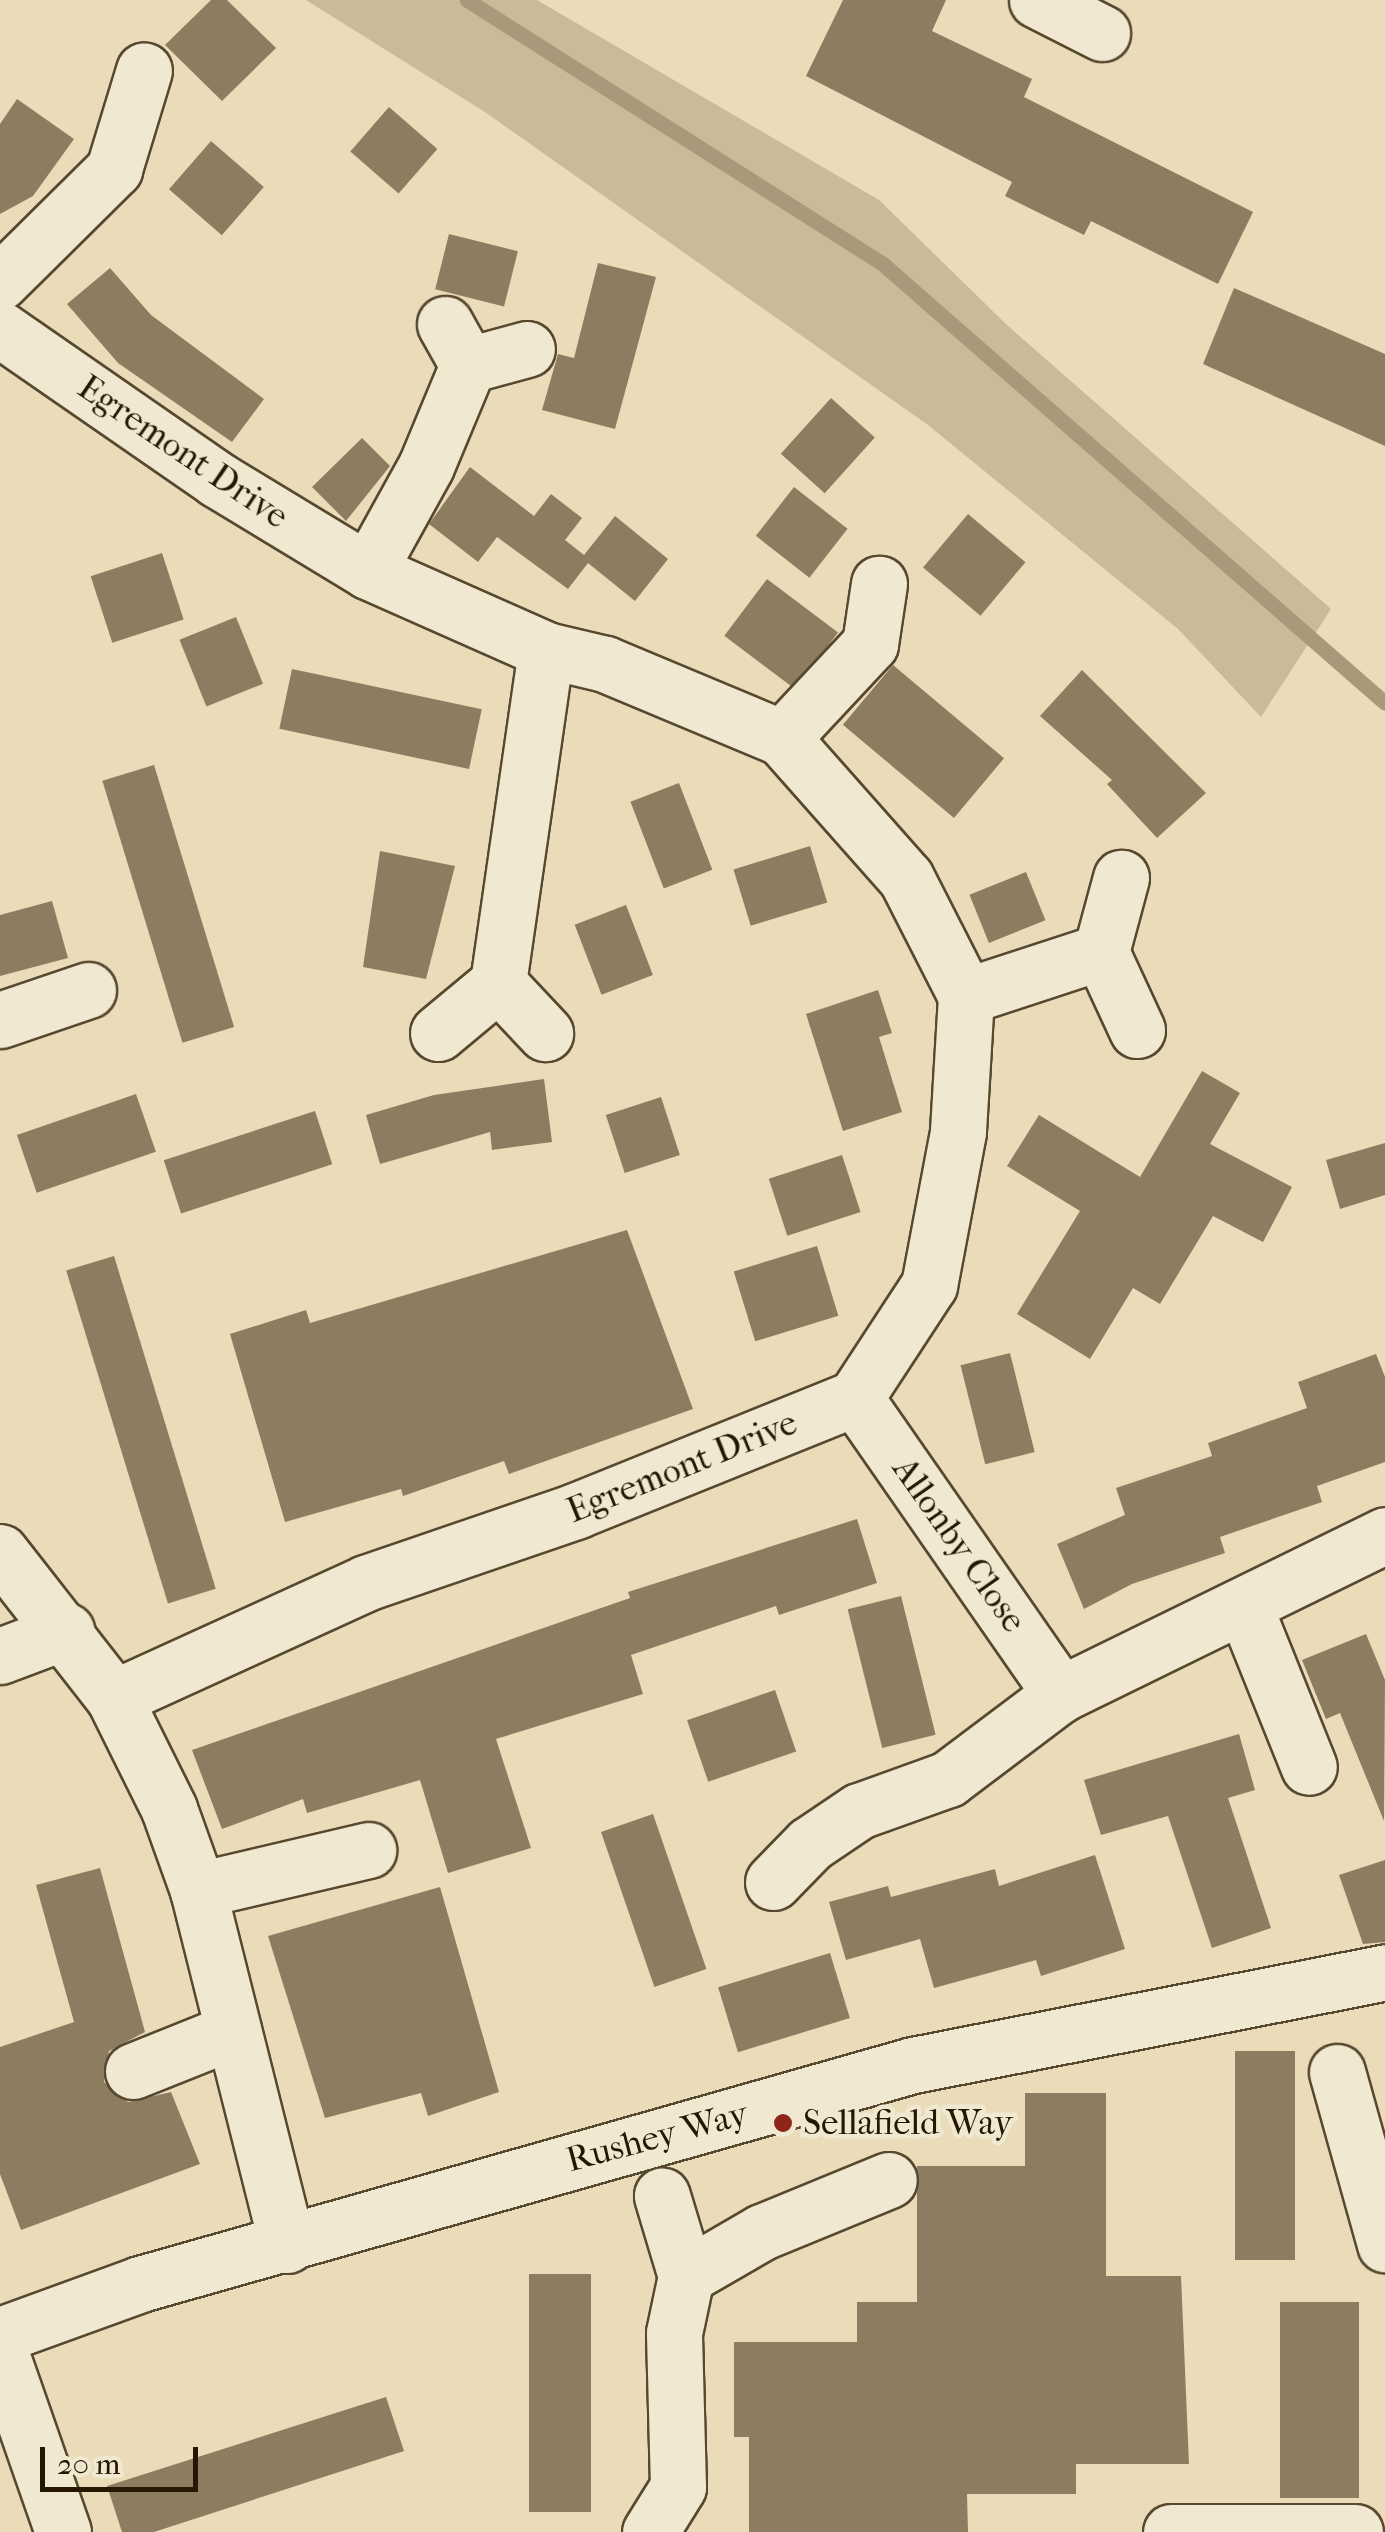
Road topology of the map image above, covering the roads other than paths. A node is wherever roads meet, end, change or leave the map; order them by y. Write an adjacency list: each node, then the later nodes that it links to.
1 (1038, 0): 2 (street)
2 (1102, 34)
3 (144, 70): 4 (street)
4 (0, 282)
5 (0, 329): 7 (street, Egremont Drive)
6 (527, 349): 7 (street)
7 (368, 571): 9 (street, Egremont Drive)
8 (879, 584): 10 (street)
9 (546, 650): 10 (street, Egremont Drive); 13 (street)
10 (782, 738): 15 (street, Egremont Drive)
11 (1122, 878): 12 (street)
12 (1101, 952): 15 (street); 17 (street)
13 (498, 983): 18 (street); 19 (street)
14 (88, 990): 16 (street)
15 (966, 996): 20 (street)
16 (0, 1020)
17 (1137, 1030)
18 (438, 1033)
19 (545, 1033)
20 (855, 1398): 26 (street, Allonby Close); 27 (street, Egremont Drive)
21 (1385, 1535): 23 (street)
22 (0, 1552): 24 (street)
23 (1244, 1608): 26 (street); 28 (street)
24 (66, 1632): 25 (street); 27 (street)
25 (0, 1656)
26 (1061, 1694): 30 (street)
27 (114, 1698): 31 (street)
28 (1309, 1766)
29 (368, 1850): 31 (street)
30 (773, 1882)
31 (198, 1890): 33 (street)
32 (1385, 1972): 39 (street, Rushey Way)
33 (233, 2032): 34 (street); 39 (street)
34 (133, 2071)
35 (1337, 2072): 38 (street)
36 (890, 2180): 40 (street)
37 (662, 2196): 40 (street)
38 (1385, 2244)
39 (286, 2245): 41 (street, Rushey Way)
40 (686, 2276): 43 (street)
41 (0, 2336)
42 (0, 2352): 44 (street)
43 (654, 2531)
44 (63, 2532)
45 (1171, 2532): 46 (street)
46 (1355, 2532)

